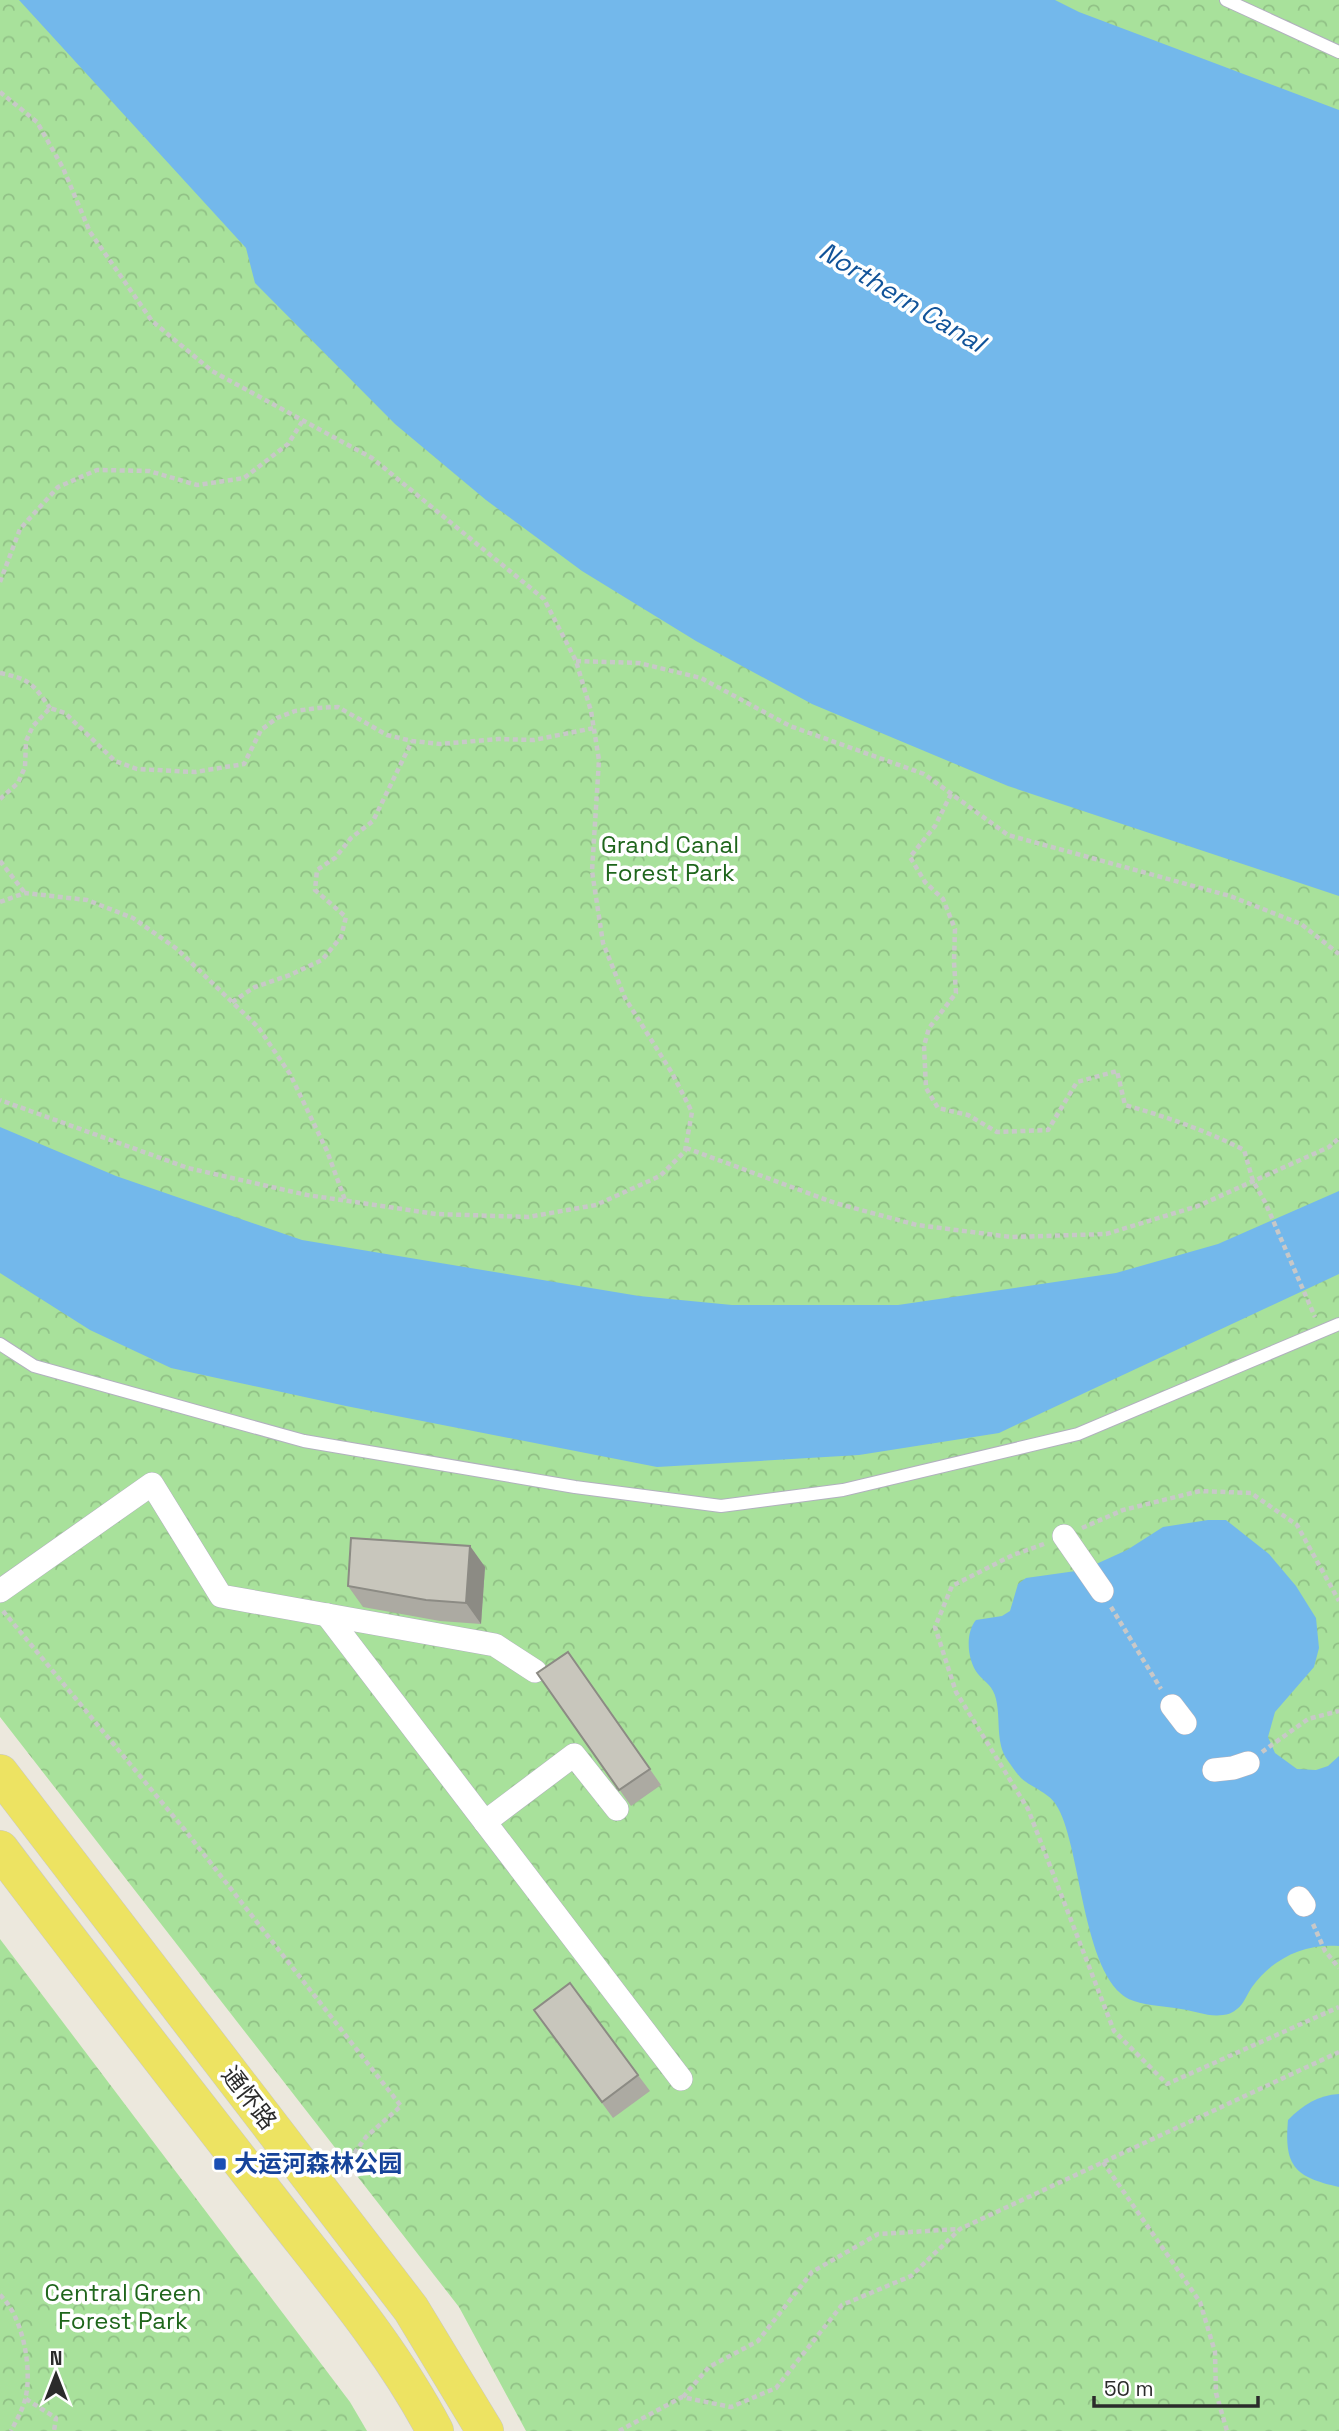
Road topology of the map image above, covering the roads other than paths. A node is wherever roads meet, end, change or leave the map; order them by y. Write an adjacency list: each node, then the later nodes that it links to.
1 (1226, 0): 2 (lane)
2 (1339, 52)
3 (1339, 1324): 4 (lane)
4 (0, 1344)
5 (1064, 1536): 7 (street)
6 (0, 1591): 8 (street)
7 (1102, 1591)
8 (327, 1615): 9 (street); 14 (street)
9 (535, 1671)
10 (1248, 1763): 11 (street)
11 (1214, 1770)
12 (0, 1773): 18 (main road, 通怀路)
13 (617, 1809): 14 (street)
14 (485, 1822): 16 (street)
15 (0, 1849): 17 (main road, 通怀路)
16 (681, 2079)
17 (435, 2431)
18 (485, 2431)

